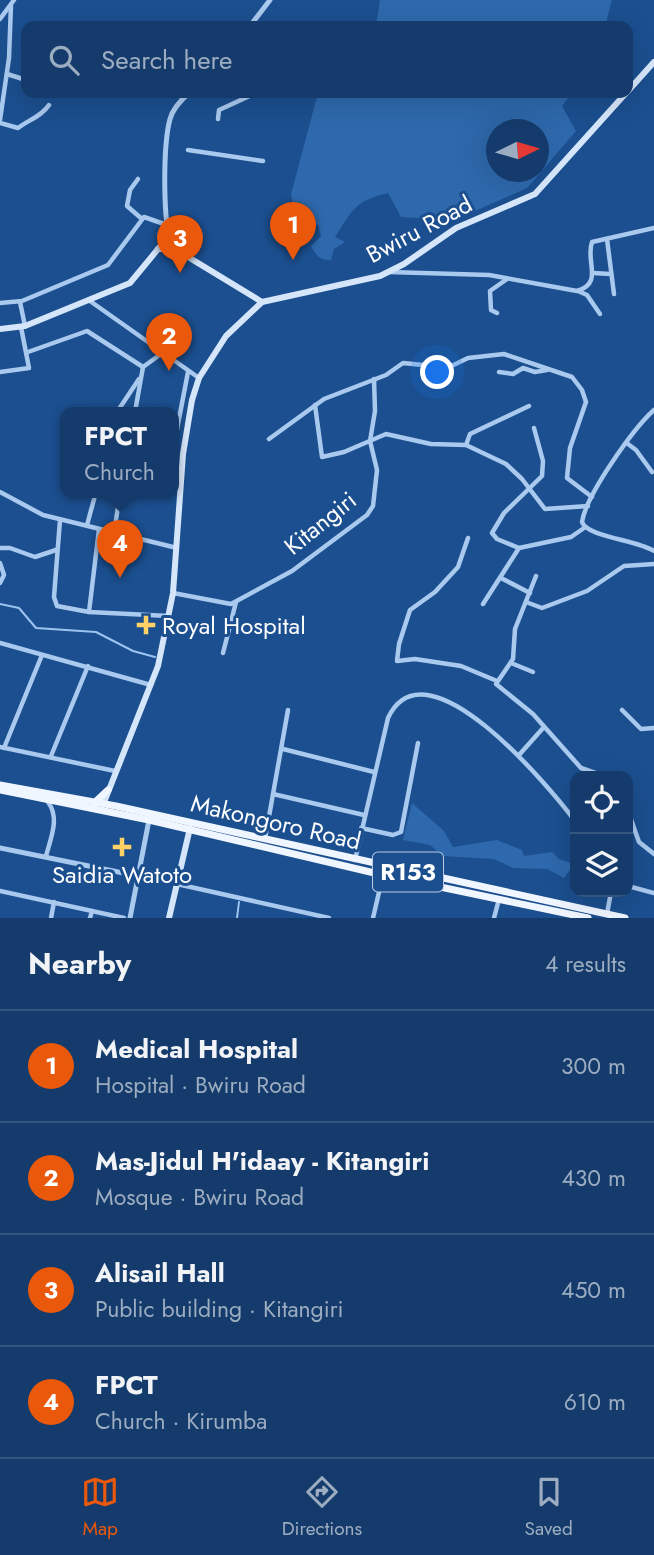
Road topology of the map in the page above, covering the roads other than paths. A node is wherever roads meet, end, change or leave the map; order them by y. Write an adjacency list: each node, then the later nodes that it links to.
1 (270, 0): 4 (street)
2 (13, 2): 3 (street); 6 (street)
3 (0, 19)
4 (254, 21)
5 (654, 62): 8 (main road, Bwiru Road)
6 (7, 74): 7 (street); 14 (street)
7 (21, 78)
8 (633, 85)
9 (185, 98): 19 (street)
10 (243, 98): 13 (street)
11 (622, 98): 23 (main road, Bwiru Road)
12 (49, 105): 14 (street)
13 (218, 120)
14 (0, 122)
15 (188, 150): 16 (street)
16 (263, 161)
17 (138, 179): 18 (street)
18 (142, 219): 19 (street); 30 (street)
19 (168, 226): 22 (street)
20 (654, 228): 21 (street)
21 (607, 239): 24 (street); 25 (street)
22 (167, 243): 29 (main road); 31 (main road)
23 (388, 272): 26 (street); 31 (main road, Bwiru Road)
24 (593, 274): 25 (street); 27 (street)
25 (610, 274): 28 (street)
26 (508, 279): 27 (street); 33 (street)
27 (577, 291): 34 (street)
28 (614, 294)
29 (90, 301): 35 (main road); 38 (street)
30 (20, 302): 32 (street); 35 (street)
31 (262, 302): 45 (main road, Bwiru Road)
32 (0, 303)
33 (497, 313)
34 (600, 314)
35 (23, 327): 36 (main road); 37 (street)
36 (0, 329)
37 (28, 352): 39 (street); 41 (street)
38 (161, 354): 39 (street); 42 (street)
39 (143, 367): 44 (street)
40 (548, 370): 43 (street); 46 (street); 63 (street)
41 (0, 372)
42 (188, 372): 45 (street); 52 (street)
43 (499, 372)
44 (142, 375): 48 (street); 49 (street)
45 (199, 378): 60 (main road, Bwiru Road)
46 (374, 379): 47 (street); 55 (street, Kitangiri)
47 (315, 405): 54 (street); 55 (street)
48 (120, 407)
49 (136, 407)
50 (529, 407): 57 (street)
51 (654, 410): 56 (street)
52 (179, 419)
53 (534, 428): 61 (street)
54 (269, 439)
55 (370, 441): 57 (street); 85 (street, Kitangiri)
56 (628, 444): 59 (street); 63 (street)
57 (466, 445): 61 (street)
58 (179, 470): 60 (street)
59 (652, 472)
60 (181, 474): 74 (main road, Bwiru Road)
61 (529, 489): 66 (street); 75 (street)
62 (0, 492): 67 (street)
63 (592, 497): 66 (street)
64 (94, 498): 68 (street)
65 (123, 498): 71 (street)
66 (588, 506): 69 (street)
67 (60, 520): 68 (street); 76 (street)
68 (87, 525): 70 (street)
69 (584, 528): 75 (street); 77 (street)
70 (99, 529): 71 (street); 88 (street)
71 (114, 533): 74 (street)
72 (468, 538): 96 (street)
73 (0, 548): 76 (street)
74 (178, 548): 83 (main road, Bwiru Road)
75 (519, 548): 81 (street)
76 (57, 549): 88 (street)
77 (654, 551)
78 (0, 563): 82 (street)
79 (654, 564): 86 (street)
80 (536, 576): 84 (street)
81 (501, 578): 84 (street); 87 (street)
82 (0, 583)
83 (173, 593): 85 (street); 89 (main road, Bwiru Road)
84 (530, 593): 86 (street)
85 (236, 601): 91 (street)
86 (526, 603): 93 (street)
87 (483, 604)
88 (89, 612): 89 (street)
89 (169, 616): 97 (main road, Bwiru Road)
90 (0, 643): 92 (street)
91 (223, 653)
92 (42, 654): 94 (street); 103 (street)
93 (511, 663): 95 (street); 96 (street)
94 (88, 666): 97 (street); 106 (street)
95 (533, 672)
96 (497, 681): 100 (street)
97 (152, 685): 107 (main road, Bwiru Road)
98 (288, 710): 104 (street)
99 (622, 710): 101 (street)
100 (545, 727): 105 (street); 108 (street)
101 (654, 729)
102 (418, 743): 123 (street)
103 (2, 748): 106 (street)
104 (283, 749): 109 (street); 113 (street)
105 (519, 755): 109 (street); 119 (street)
106 (51, 756): 107 (street)
107 (116, 771): 112 (main road, Bwiru Road)
108 (589, 771)
109 (374, 772): 118 (street)
110 (0, 785): 115 (main road, Makongoro Road / R153)
111 (0, 790): 114 (main road, Makongoro Road / R153)
112 (108, 790): 115 (main road); 116 (main road); 117 (main road, Bwiru Road)
113 (272, 794): 118 (street); 124 (street)
114 (48, 802): 117 (main road, Makongoro Road / R153); 127 (street)
115 (94, 803): 117 (main road, Makongoro Road / R153)
116 (116, 806): 117 (main road, Makongoro Road / R153); 122 (main road, Makongoro Road / R153)
117 (102, 807): 120 (main road, Makongoro Road / R153)
118 (364, 815): 123 (street)
119 (570, 815)
120 (149, 820): 122 (main road, Makongoro Road / R153); 130 (street)
121 (633, 825): 126 (street)
122 (190, 826): 124 (main road, Makongoro Road / R153); 128 (main road, Makongoro Road / R153); 131 (main road)
123 (361, 828): 128 (street)
124 (265, 839): 128 (main road, Makongoro Road / R153)
125 (0, 848): 127 (street)
126 (654, 854)
127 (46, 856): 130 (street)
128 (354, 864): 129 (main road, Makongoro Road / R153); 140 (main road, Makongoro Road / R153)
129 (383, 875): 136 (main road, Makongoro Road / R153); 147 (street)
130 (138, 876): 144 (street)
131 (177, 884): 145 (main road); 146 (street)
132 (633, 888): 134 (street)
133 (0, 891): 137 (street)
134 (654, 894)
135 (610, 897): 140 (street)
136 (499, 899): 139 (main road, Makongoro Road / R153); 148 (street)
137 (54, 902): 138 (street); 141 (street)
138 (92, 911): 142 (street); 143 (street)
139 (550, 914): 149 (main road, Makongoro Road / R153)
140 (607, 914): 150 (main road, Makongoro Road / R153)
141 (51, 918)
142 (90, 918)
143 (124, 918)
144 (130, 918)
145 (169, 918)
146 (329, 918)
147 (373, 918)
148 (494, 918)
149 (588, 918)
150 (625, 918)

